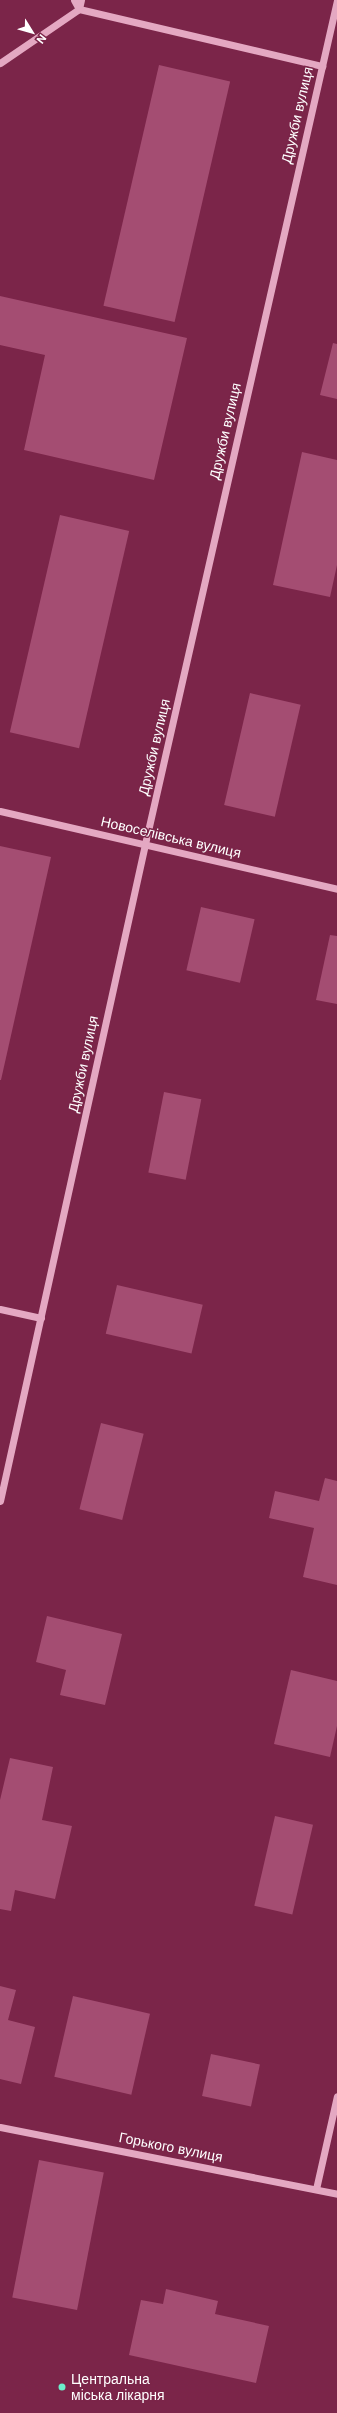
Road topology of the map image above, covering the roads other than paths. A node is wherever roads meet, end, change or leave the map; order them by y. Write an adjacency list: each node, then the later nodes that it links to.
1 (74, 0): 4 (street)
2 (81, 0): 4 (street)
3 (337, 0): 6 (street, Дружби вулиця)
4 (79, 9): 5 (street); 6 (street)
5 (0, 63)
6 (322, 66): 8 (street, Дружби вулиця)
7 (0, 812): 8 (street, Новоселівська вулиця)
8 (145, 844): 9 (street, Новоселівська вулиця); 11 (street, Дружби вулиця)
9 (337, 889)
10 (0, 1309): 11 (street)
11 (41, 1318): 12 (street, Дружби вулиця)
12 (0, 1502)
13 (337, 2096): 15 (street)
14 (0, 2126): 15 (street, Горького вулиця)
15 (316, 2189): 16 (street, Горького вулиця)
16 (337, 2194)

